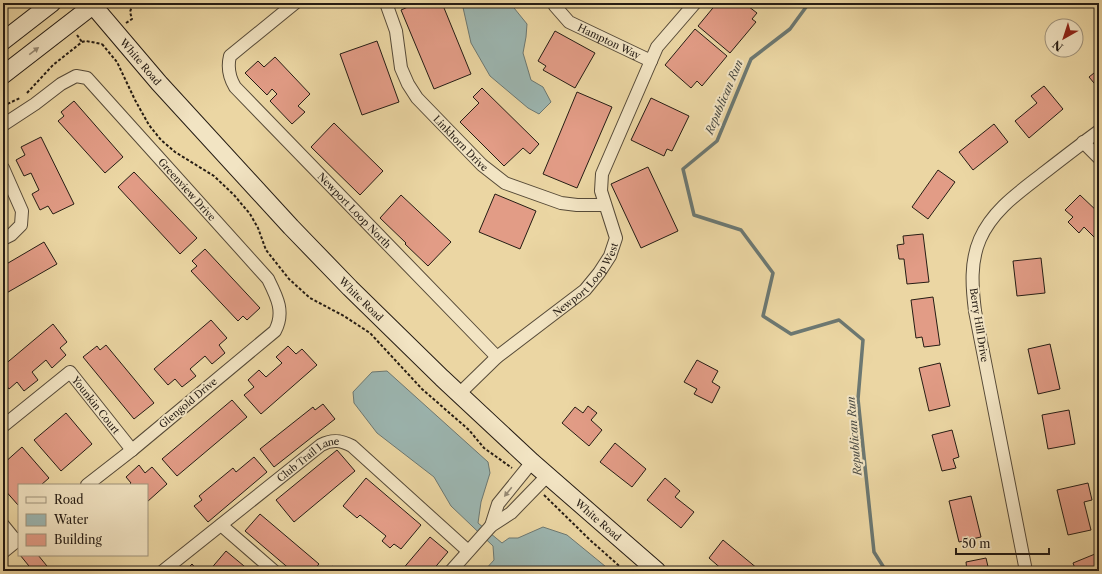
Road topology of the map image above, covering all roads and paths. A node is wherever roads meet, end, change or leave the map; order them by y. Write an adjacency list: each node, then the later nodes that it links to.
1 (52, 3): 9 (street)
2 (133, 3): 8 (path)
3 (295, 3): 22 (street, Newport Loop North)
4 (386, 3): 19 (street, Linkhorn Drive)
5 (554, 3): 11 (street, Hampton Way)
6 (695, 3): 11 (street, Newport Loop West)
7 (93, 4): 8 (street, White Road); 12 (street, one-way to 7)
8 (115, 31): 10 (path); 23 (street, White Road)
9 (3, 41)
10 (102, 44): 13 (path); 27 (path)
11 (650, 61): 19 (street, Newport Loop West)
12 (3, 75)
13 (3, 106)
14 (3, 125): 21 (street, Greenview Drive)
15 (1099, 131): 16 (street, Berry Hill Drive)
16 (1083, 142): 17 (street); 42 (street, Berry Hill Drive)
17 (1099, 158)
18 (3, 168): 20 (street)
19 (605, 205): 22 (street, Newport Loop West)
20 (3, 239)
21 (280, 316): 25 (street, Glengold Drive)
22 (497, 357): 23 (street, Newport Loop West)
23 (459, 394): 26 (street, White Road)
24 (3, 426): 25 (street, Younkin Court)
25 (132, 450): 29 (street, Glengold Drive)
26 (532, 462): 27 (street); 28 (street, White Road)
27 (521, 475): 33 (street, one-way to 33)
28 (547, 476): 30 (street); 41 (street, White Road)
29 (88, 484)
30 (536, 488): 33 (street); 40 (path)
31 (3, 525): 34 (street)
32 (221, 525): 36 (street, Club Trail Lane); 37 (street, Club Trail Lane); 38 (street)
33 (491, 526): 36 (street)
34 (18, 540): 35 (street)
35 (3, 552)
36 (468, 552): 39 (street)
37 (162, 571)
38 (274, 571)
39 (451, 571)
40 (625, 571)
41 (657, 571)
42 (1026, 571)

